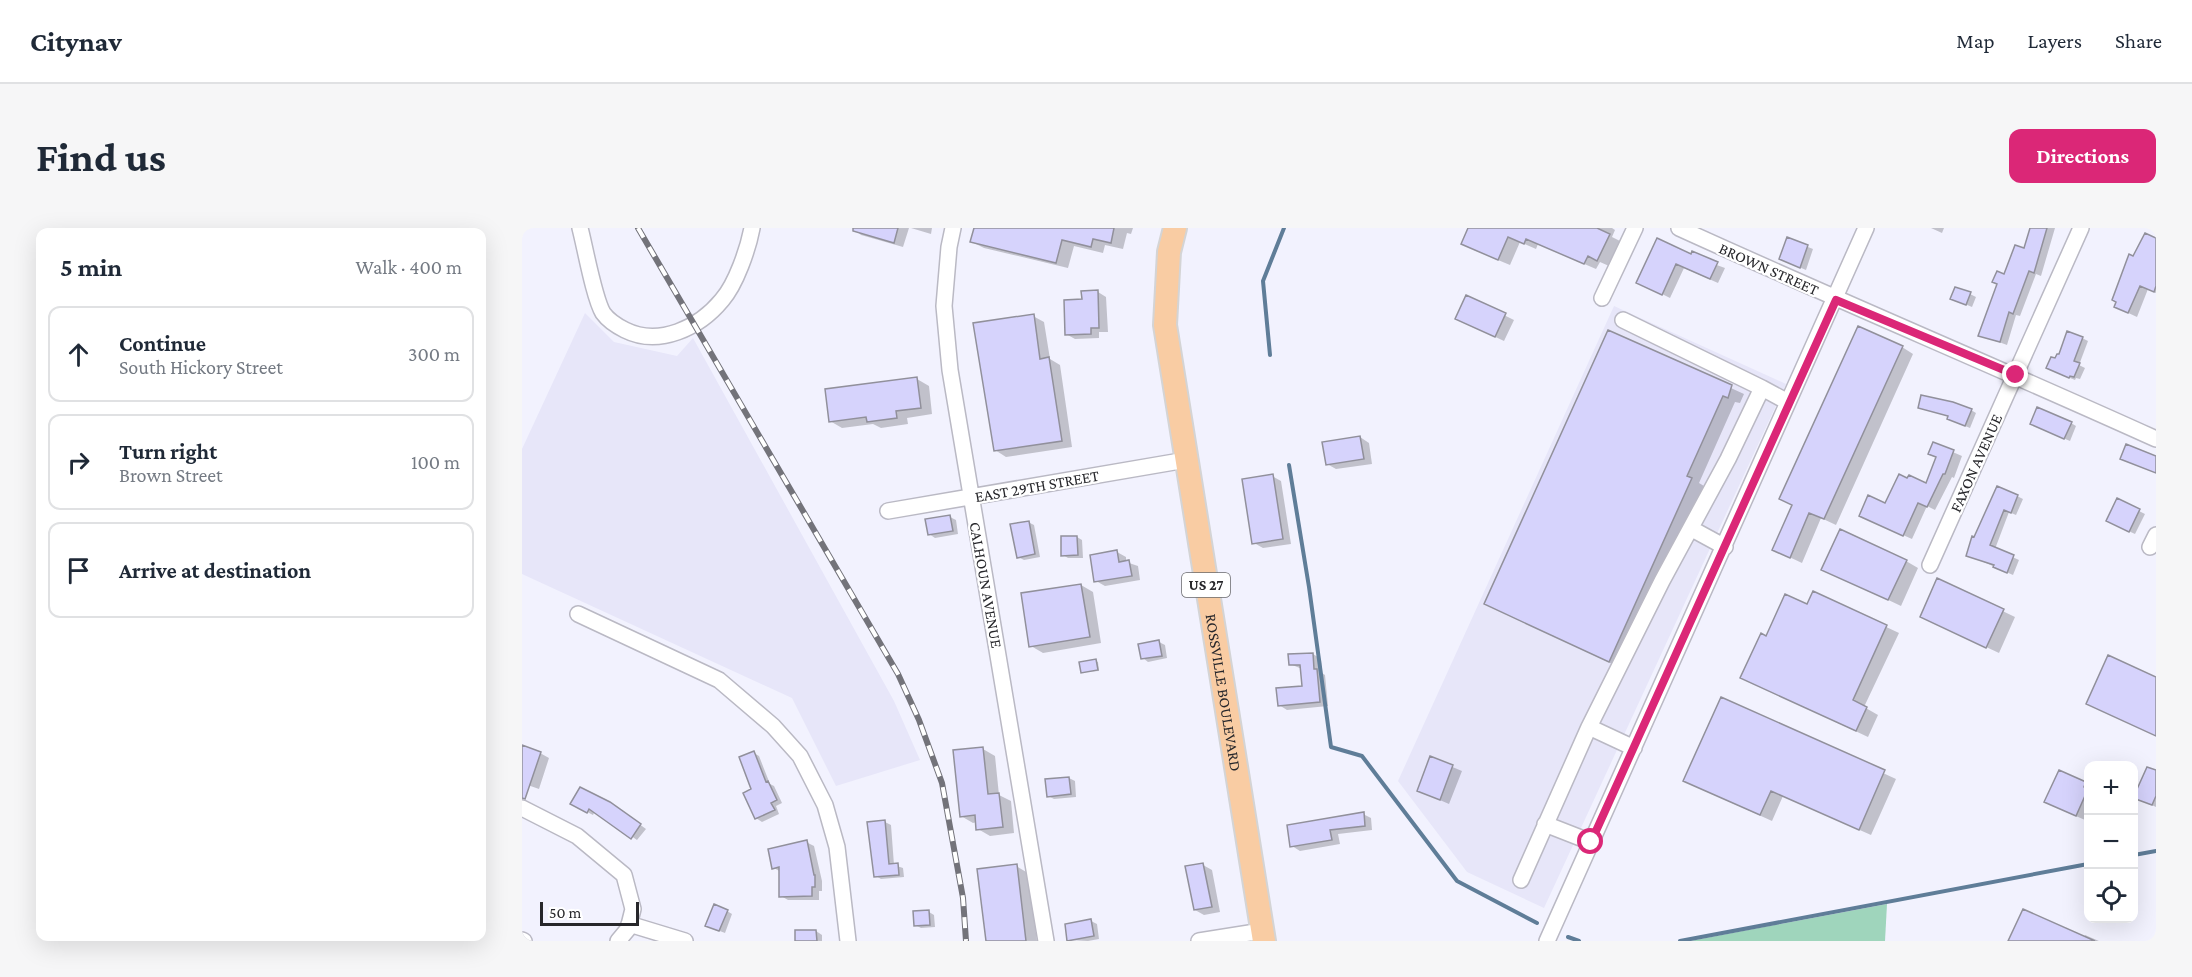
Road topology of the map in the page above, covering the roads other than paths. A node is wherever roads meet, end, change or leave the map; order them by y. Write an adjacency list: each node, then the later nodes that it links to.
1 (580, 228): 2 (street)
2 (752, 228)
3 (953, 228): 17 (street, CALHOUN AVENUE)
4 (1175, 228): 16 (highway, ROSSVILLE BOULEVARD / US 27)
5 (1635, 228): 9 (street)
6 (1679, 228): 10 (street, BROWN STREET)
7 (1866, 228): 10 (street)
8 (2081, 228): 12 (street, FAXON AVENUE)
9 (1602, 298)
10 (1836, 300): 12 (street, BROWN STREET); 14 (street)
11 (1623, 320): 13 (street)
12 (2016, 375): 15 (street, BROWN STREET); 21 (street, FAXON AVENUE)
13 (1762, 388): 14 (street); 19 (street)
14 (1788, 402): 20 (street)
15 (2156, 439)
16 (1186, 460): 17 (street, EAST 29TH STREET); 30 (highway, ROSSVILLE BOULEVARD / US 27)
17 (971, 497): 18 (street, EAST 29TH STREET); 35 (street, CALHOUN AVENUE)
18 (888, 510)
19 (1692, 529): 20 (street); 23 (street)
20 (1725, 547): 24 (street)
21 (1930, 566)
22 (578, 614): 34 (street)
23 (1589, 727): 24 (street); 26 (street)
24 (1634, 748): 27 (street)
25 (522, 808): 29 (street)
26 (1545, 824): 27 (street); 28 (street)
27 (1591, 842): 31 (street)
28 (1521, 880)
29 (629, 924): 32 (street); 33 (street)
30 (1263, 936): 36 (street)
31 (1548, 939)
32 (618, 941)
33 (685, 941)
34 (848, 941)
35 (1046, 941)
36 (1199, 941)

